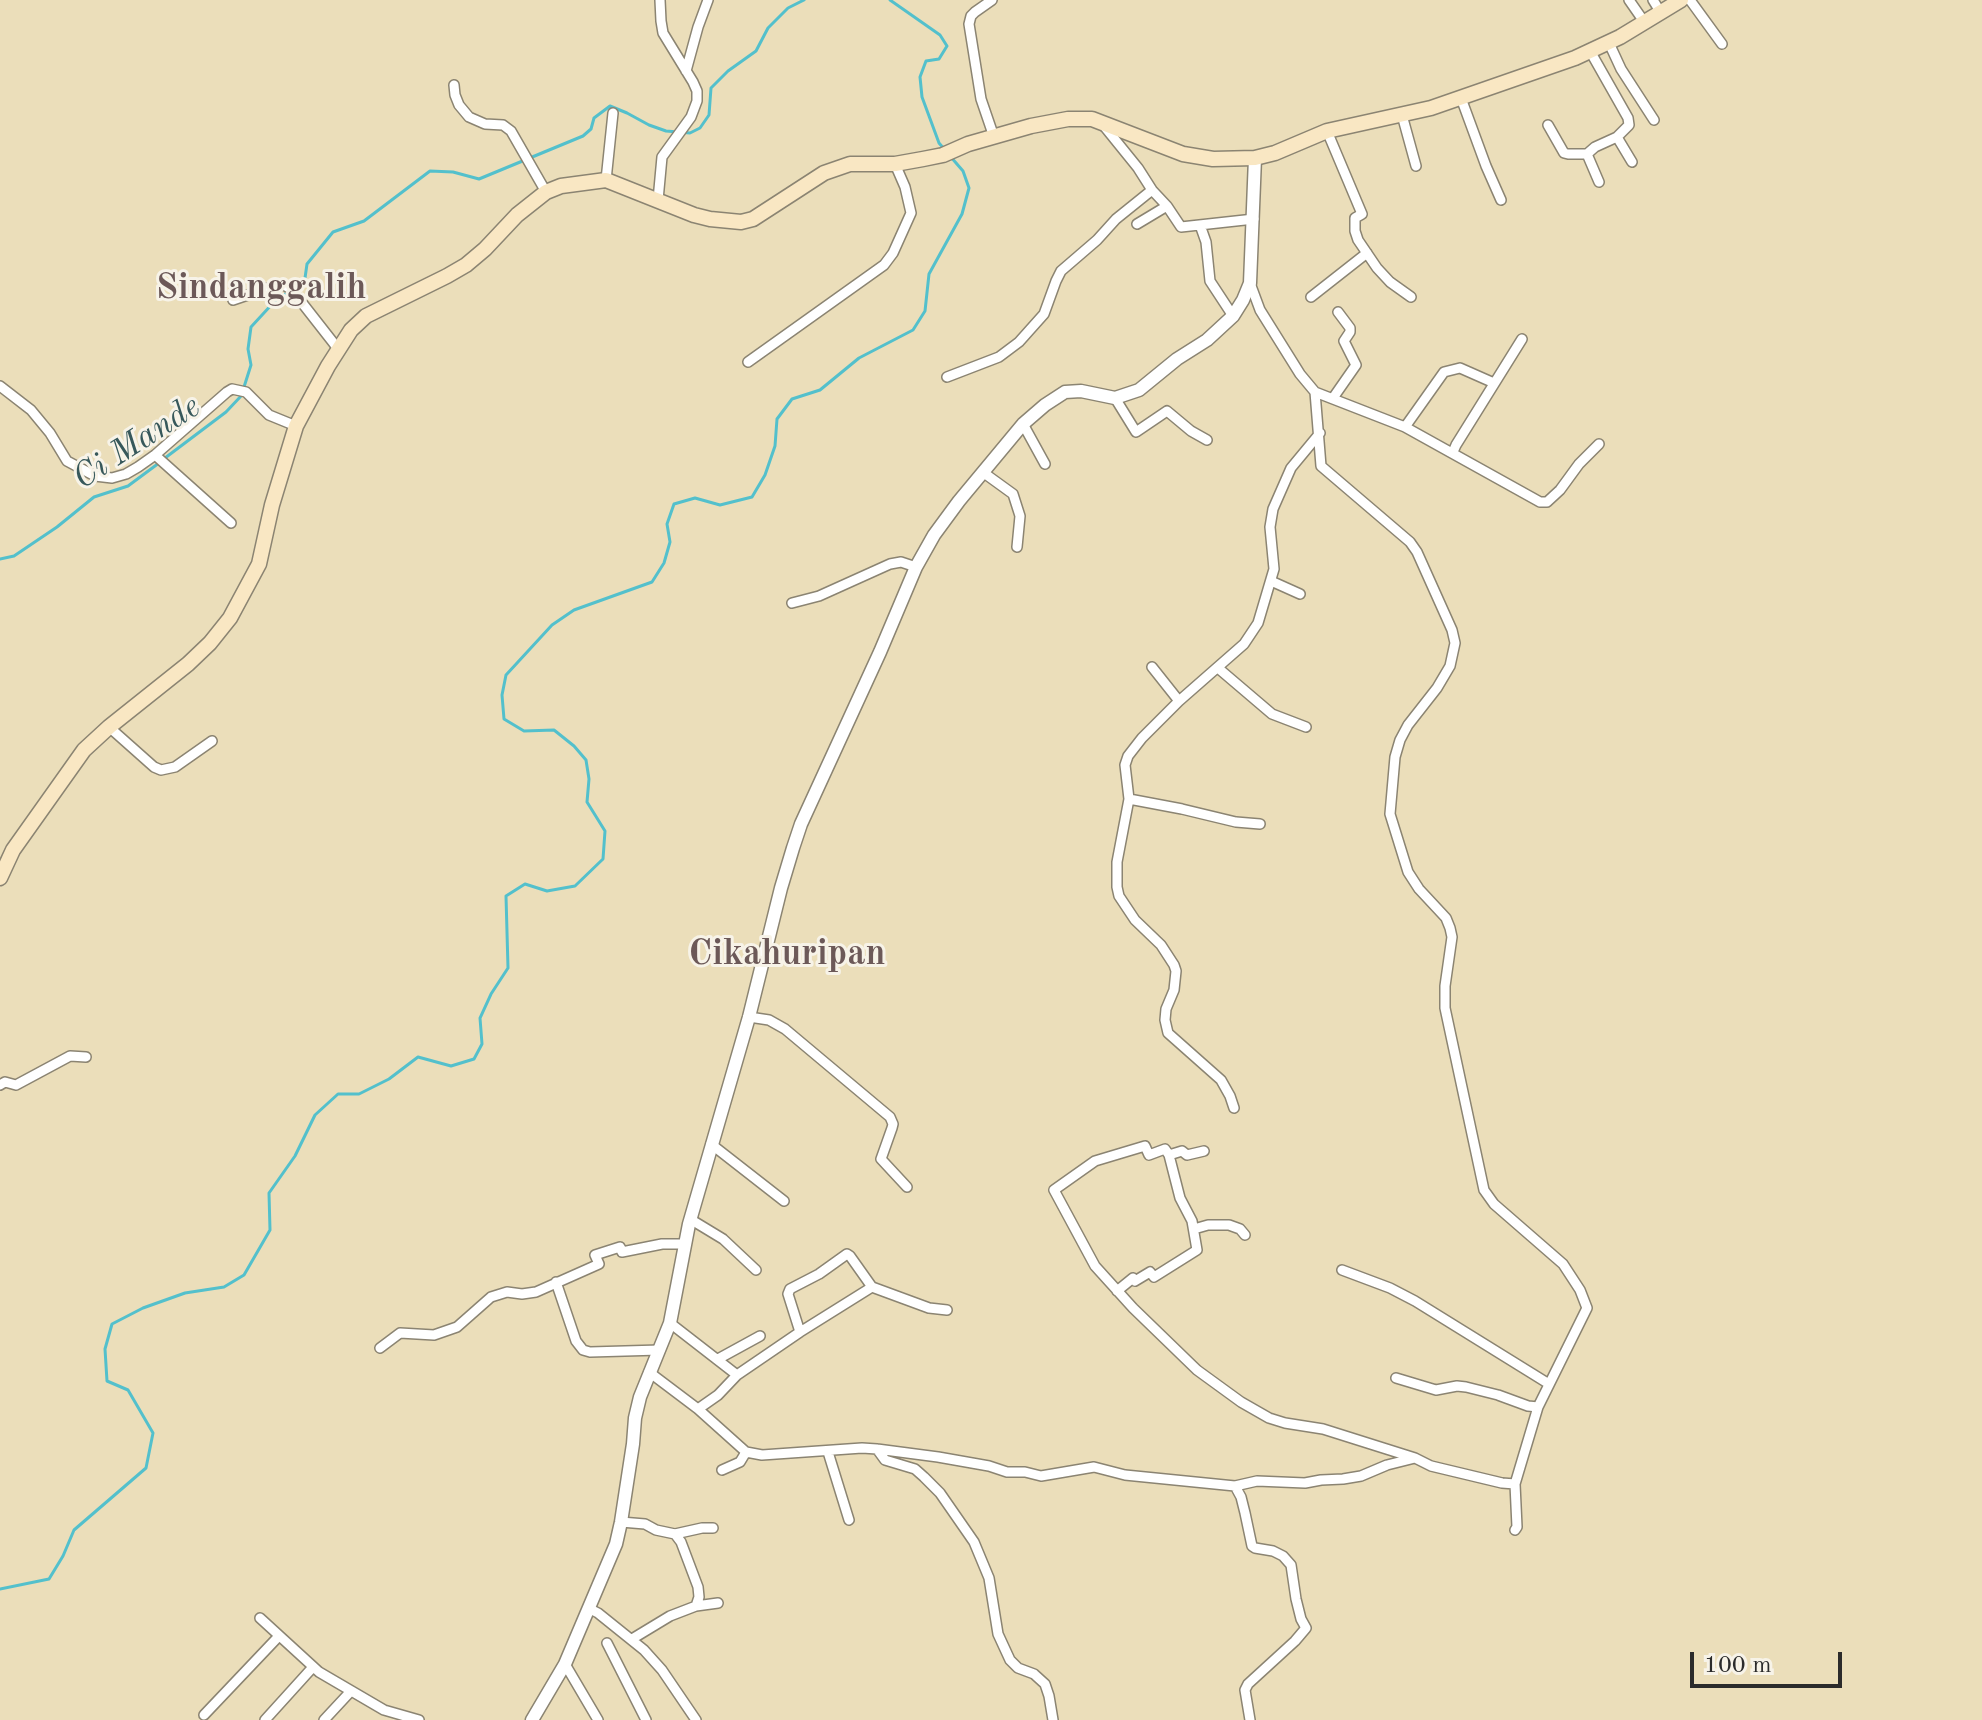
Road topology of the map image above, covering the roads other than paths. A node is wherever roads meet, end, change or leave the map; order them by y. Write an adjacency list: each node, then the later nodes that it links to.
1 (660, 0): 12 (street)
2 (708, 0): 12 (street)
3 (992, 0): 21 (street)
4 (1629, 0): 8 (street)
5 (1681, 0): 7 (main road)
6 (1690, 0): 10 (street)
7 (1657, 6): 8 (main road)
8 (1645, 23): 9 (main road)
9 (1609, 43): 11 (main road); 17 (street)
10 (1722, 44)
11 (1590, 51): 14 (main road); 22 (street)
12 (686, 71): 32 (street)
13 (454, 85): 31 (street)
14 (1461, 98): 16 (main road); 33 (street)
15 (613, 113): 28 (street)
16 (1402, 115): 20 (main road); 27 (street)
17 (1654, 120)
18 (1102, 123): 21 (main road); 24 (main road); 30 (street)
19 (1548, 125): 23 (street)
20 (1327, 131): 24 (main road); 38 (street)
21 (994, 137): 26 (main road)
22 (1617, 137): 23 (street); 25 (street)
23 (1587, 154): 29 (street)
24 (1255, 158): 35 (street)
25 (1632, 162)
26 (895, 164): 32 (main road); 47 (street)
27 (1416, 166)
28 (606, 180): 31 (main road); 32 (main road)
29 (1599, 182)
30 (1152, 190): 34 (street); 48 (street)
31 (546, 192): 46 (main road)
32 (658, 200)
33 (1501, 200)
34 (1167, 206): 36 (street); 37 (street)
35 (1254, 219): 37 (street); 39 (street)
36 (1137, 224)
37 (1200, 225): 44 (street)
38 (1367, 253): 40 (street); 41 (street)
39 (1250, 283): 44 (street); 51 (street)
40 (1311, 297)
41 (1411, 297)
42 (233, 300): 46 (street)
43 (1338, 312): 53 (street)
44 (1233, 316): 52 (street)
45 (1522, 339): 49 (street)
46 (339, 350): 55 (main road)
47 (748, 362)
48 (947, 377)
49 (1494, 383): 56 (street); 60 (street)
50 (0, 386): 61 (street)
51 (1315, 392): 53 (street); 57 (street)
52 (1109, 397): 54 (street); 58 (street)
53 (1333, 398): 56 (street)
54 (1023, 424): 62 (street); 63 (street)
55 (296, 426): 61 (street); 73 (main road)
56 (1405, 427): 60 (street)
57 (1320, 433): 67 (street); 107 (street)
58 (1207, 440)
59 (1599, 444): 60 (street)
60 (1453, 452)
61 (159, 460): 64 (street)
62 (1045, 464)
63 (984, 473): 65 (street); 66 (street)
64 (231, 523)
65 (1017, 547)
66 (916, 567): 69 (street); 79 (street)
67 (1271, 581): 68 (street); 71 (street)
68 (1300, 594)
69 (792, 603)
70 (1152, 667): 72 (street)
71 (1218, 668): 72 (street); 74 (street)
72 (1179, 701): 76 (street)
73 (109, 727): 75 (street); 78 (main road)
74 (1306, 727)
75 (212, 741)
76 (1129, 799): 77 (street); 82 (street)
77 (1260, 824)
78 (0, 878)
79 (749, 1017): 83 (street); 86 (street)
80 (86, 1057): 81 (street)
81 (0, 1085)
82 (1234, 1108)
83 (711, 1144): 87 (street); 88 (street)
84 (1204, 1151): 85 (street)
85 (1169, 1155): 89 (street); 96 (street)
86 (907, 1187)
87 (784, 1201)
88 (690, 1219): 91 (street); 92 (street)
89 (1194, 1229): 90 (street); 96 (street)
90 (1245, 1235)
91 (684, 1244): 94 (street); 98 (street)
92 (756, 1270)
93 (1342, 1270): 107 (street)
94 (556, 1282): 101 (street); 102 (street)
95 (872, 1287): 97 (street); 99 (street); 99 (street)
96 (1117, 1291): 113 (street)
97 (947, 1310)
98 (670, 1323): 102 (street); 103 (street)
99 (800, 1332): 105 (street)
100 (760, 1336): 103 (street)
101 (380, 1348)
102 (660, 1350): 104 (street)
103 (718, 1359): 105 (street)
104 (649, 1372): 109 (street); 118 (street)
105 (737, 1375): 109 (street)
106 (1396, 1378): 108 (street)
107 (1549, 1384): 108 (street)
108 (1538, 1407): 115 (street)
109 (698, 1409): 111 (street)
110 (877, 1449): 112 (street); 116 (street); 141 (street)
111 (746, 1452): 112 (street); 114 (street)
112 (828, 1452): 117 (street)
113 (1415, 1458): 115 (street); 116 (street)
114 (722, 1470)
115 (1515, 1484): 120 (street)
116 (1235, 1486): 142 (street)
117 (849, 1520)
118 (621, 1522): 121 (street); 124 (street)
119 (713, 1528): 121 (street)
120 (1515, 1530)
121 (675, 1534): 123 (street)
122 (718, 1603): 123 (street)
123 (696, 1606): 127 (street)
124 (588, 1608): 127 (street); 129 (street)
125 (260, 1618): 126 (street)
126 (279, 1636): 130 (street); 132 (street)
127 (632, 1639): 140 (street)
128 (607, 1643): 139 (street)
129 (565, 1664): 137 (street); 138 (street)
130 (313, 1667): 131 (street); 134 (street)
131 (351, 1691): 133 (street); 135 (street)
132 (204, 1715)
133 (387, 1716): 136 (street)
134 (265, 1720)
135 (324, 1720)
136 (419, 1720)
137 (532, 1720)
138 (598, 1720)
139 (646, 1720)
140 (696, 1720)
141 (1053, 1720)
142 (1250, 1720)

